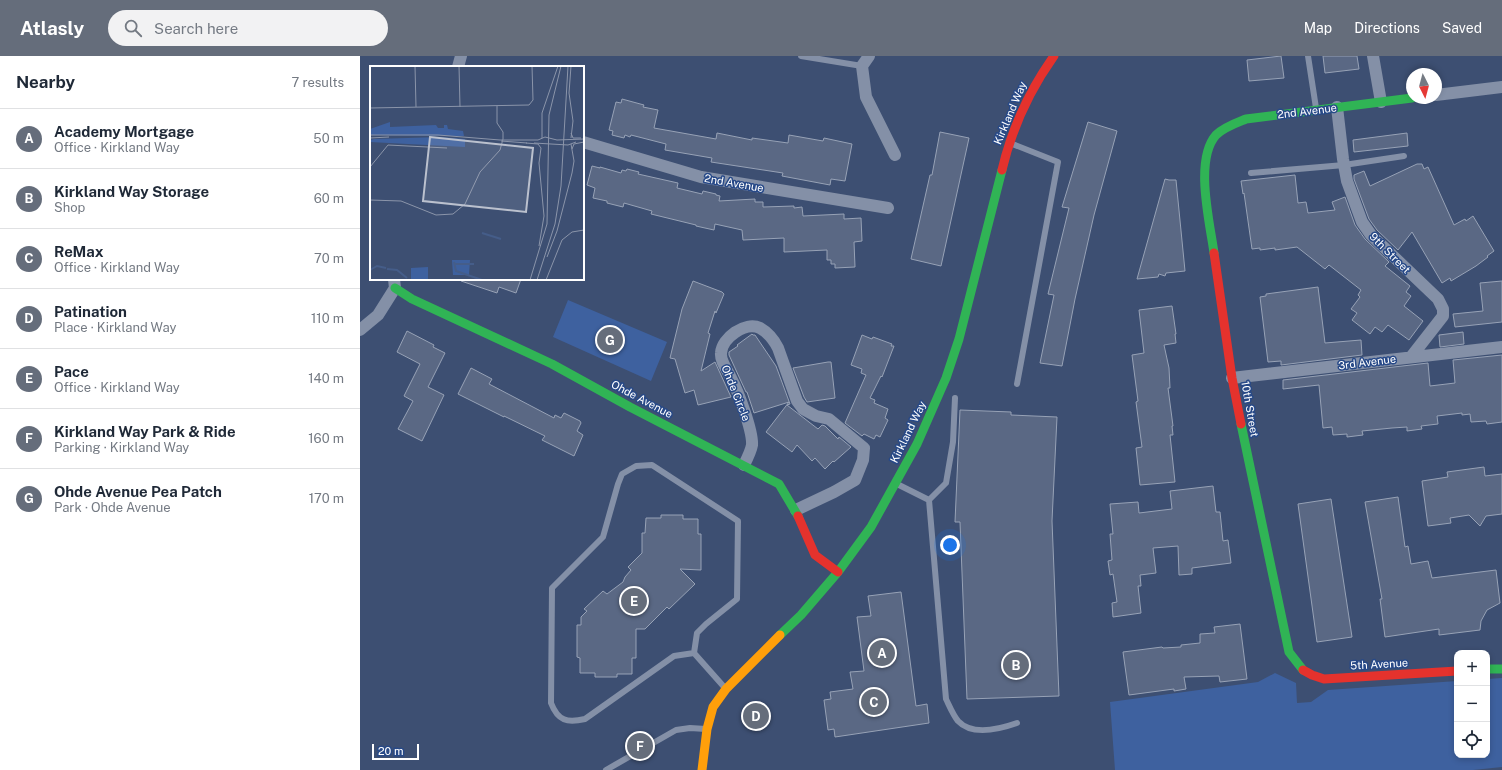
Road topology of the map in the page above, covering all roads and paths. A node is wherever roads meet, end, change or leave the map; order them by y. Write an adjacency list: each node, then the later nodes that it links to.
1 (461, 56): 7 (street)
2 (801, 56): 6 (lane)
3 (1054, 56): 15 (street, Kirkland Way)
4 (1308, 56): 13 (lane)
5 (1373, 56): 11 (street)
6 (865, 61): 17 (street)
7 (458, 66)
8 (1502, 87): 9 (street)
9 (1442, 94)
10 (1406, 99): 11 (street, 2nd Avenue)
11 (1381, 102): 12 (street, 2nd Avenue)
12 (1337, 107): 13 (street, 2nd Avenue); 19 (street, 9th Street)
13 (1316, 110): 16 (street, 2nd Avenue)
14 (584, 142): 21 (street, 2nd Avenue)
15 (1008, 142): 27 (lane); 30 (street, Kirkland Way)
16 (1210, 144): 26 (street, 10th Street)
17 (895, 155)
18 (1404, 156): 19 (lane)
19 (1344, 165): 20 (lane); 25 (street, 9th Street)
20 (1251, 173)
21 (888, 208)
22 (395, 283): 23 (street); 29 (street, Ohde Avenue)
23 (360, 330)
24 (1502, 346): 25 (street, 3rd Avenue)
25 (1411, 357): 26 (street, 3rd Avenue)
26 (1232, 378): 38 (street, 10th Street)
27 (1018, 384)
28 (955, 398): 31 (lane)
29 (744, 465): 32 (street, Ohde Avenue); 32 (street, Ohde Circle)
30 (896, 484): 31 (lane); 33 (street, Kirkland Way)
31 (929, 500): 40 (lane)
32 (796, 510): 33 (street, Ohde Avenue)
33 (838, 572): 39 (street, Kirkland Way)
34 (694, 653): 34 (lane); 39 (lane)
35 (1490, 669): 36 (street)
36 (1502, 669)
37 (1454, 671): 38 (street, 5th Avenue)
38 (1304, 672)
39 (726, 689): 41 (street, Kirkland Way)
40 (1018, 724)
41 (707, 729): 42 (lane); 43 (street, Kirkland Way)
42 (606, 770)
43 (702, 770)

